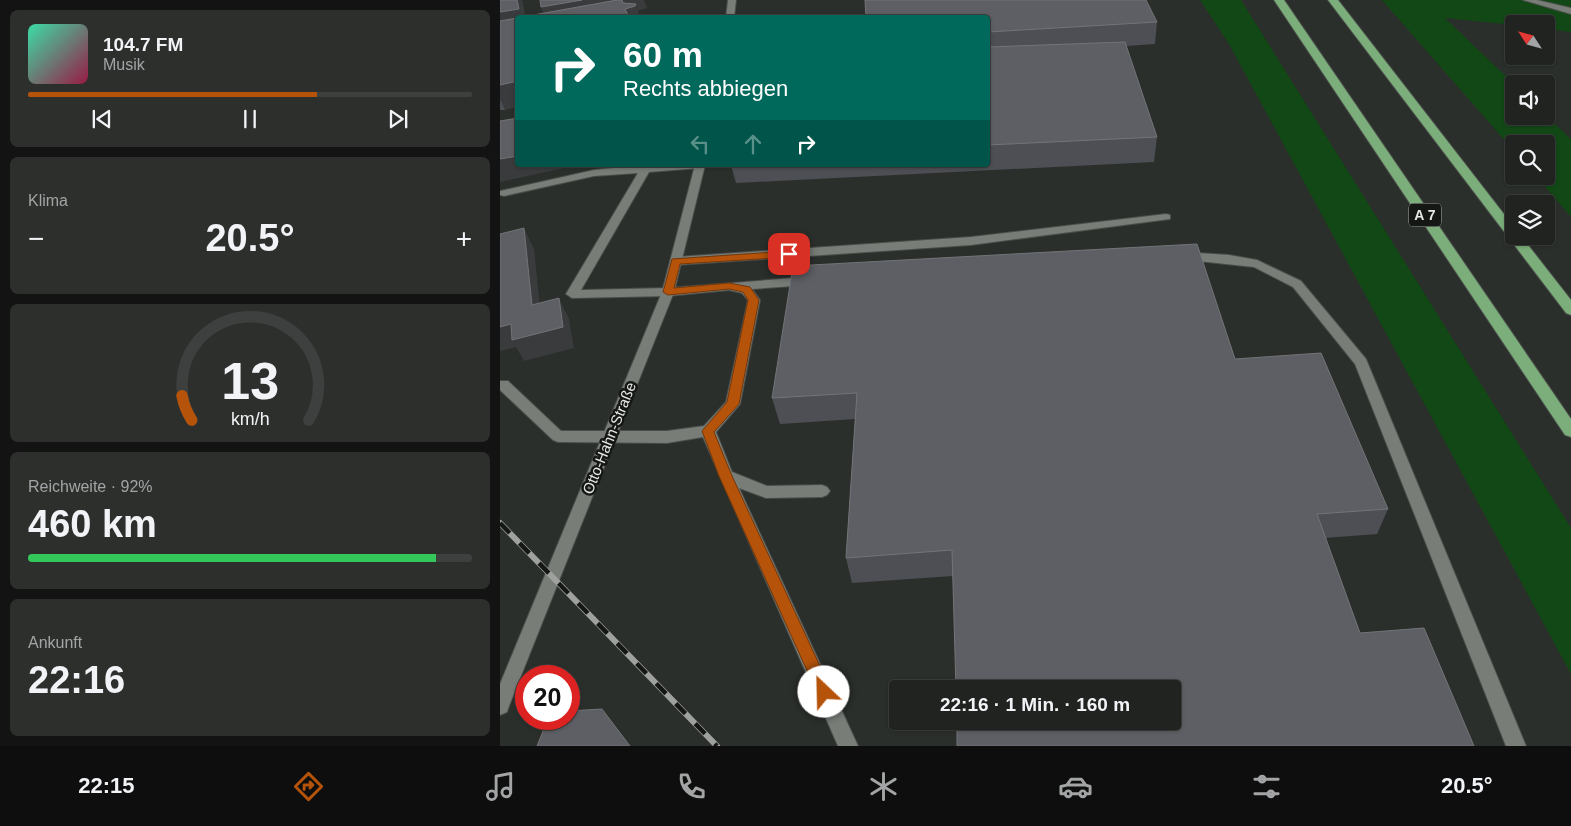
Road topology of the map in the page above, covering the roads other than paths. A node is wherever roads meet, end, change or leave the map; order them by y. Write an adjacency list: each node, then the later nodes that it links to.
1 (732, 0): 6 (street)
2 (1280, 0): 22 (highway, A 7)
3 (1333, 0): 12 (highway)
4 (1527, 0): 5 (street)
5 (1571, 11)
6 (730, 15)
7 (665, 167): 9 (street)
8 (700, 167): 15 (street, Otto-Hahn-Straße)
9 (647, 168): 10 (street); 18 (street)
10 (504, 193)
11 (1166, 218): 15 (street)
12 (1505, 224)
13 (1521, 245): 19 (highway)
14 (1171, 257): 29 (street)
15 (676, 261): 18 (street, Otto-Hahn-Straße)
16 (825, 280): 17 (street)
17 (729, 286): 18 (street); 21 (street)
18 (668, 292): 23 (street, Otto-Hahn-Straße)
19 (1571, 310)
20 (503, 385): 23 (street)
21 (708, 431): 23 (street); 24 (street)
22 (1571, 431)
23 (610, 436): 26 (street, Otto-Hahn-Straße)
24 (726, 476): 25 (street); 28 (street)
25 (822, 491)
26 (505, 681): 27 (street, Otto-Hahn-Straße)
27 (500, 706)
28 (848, 746)
29 (1516, 746)

